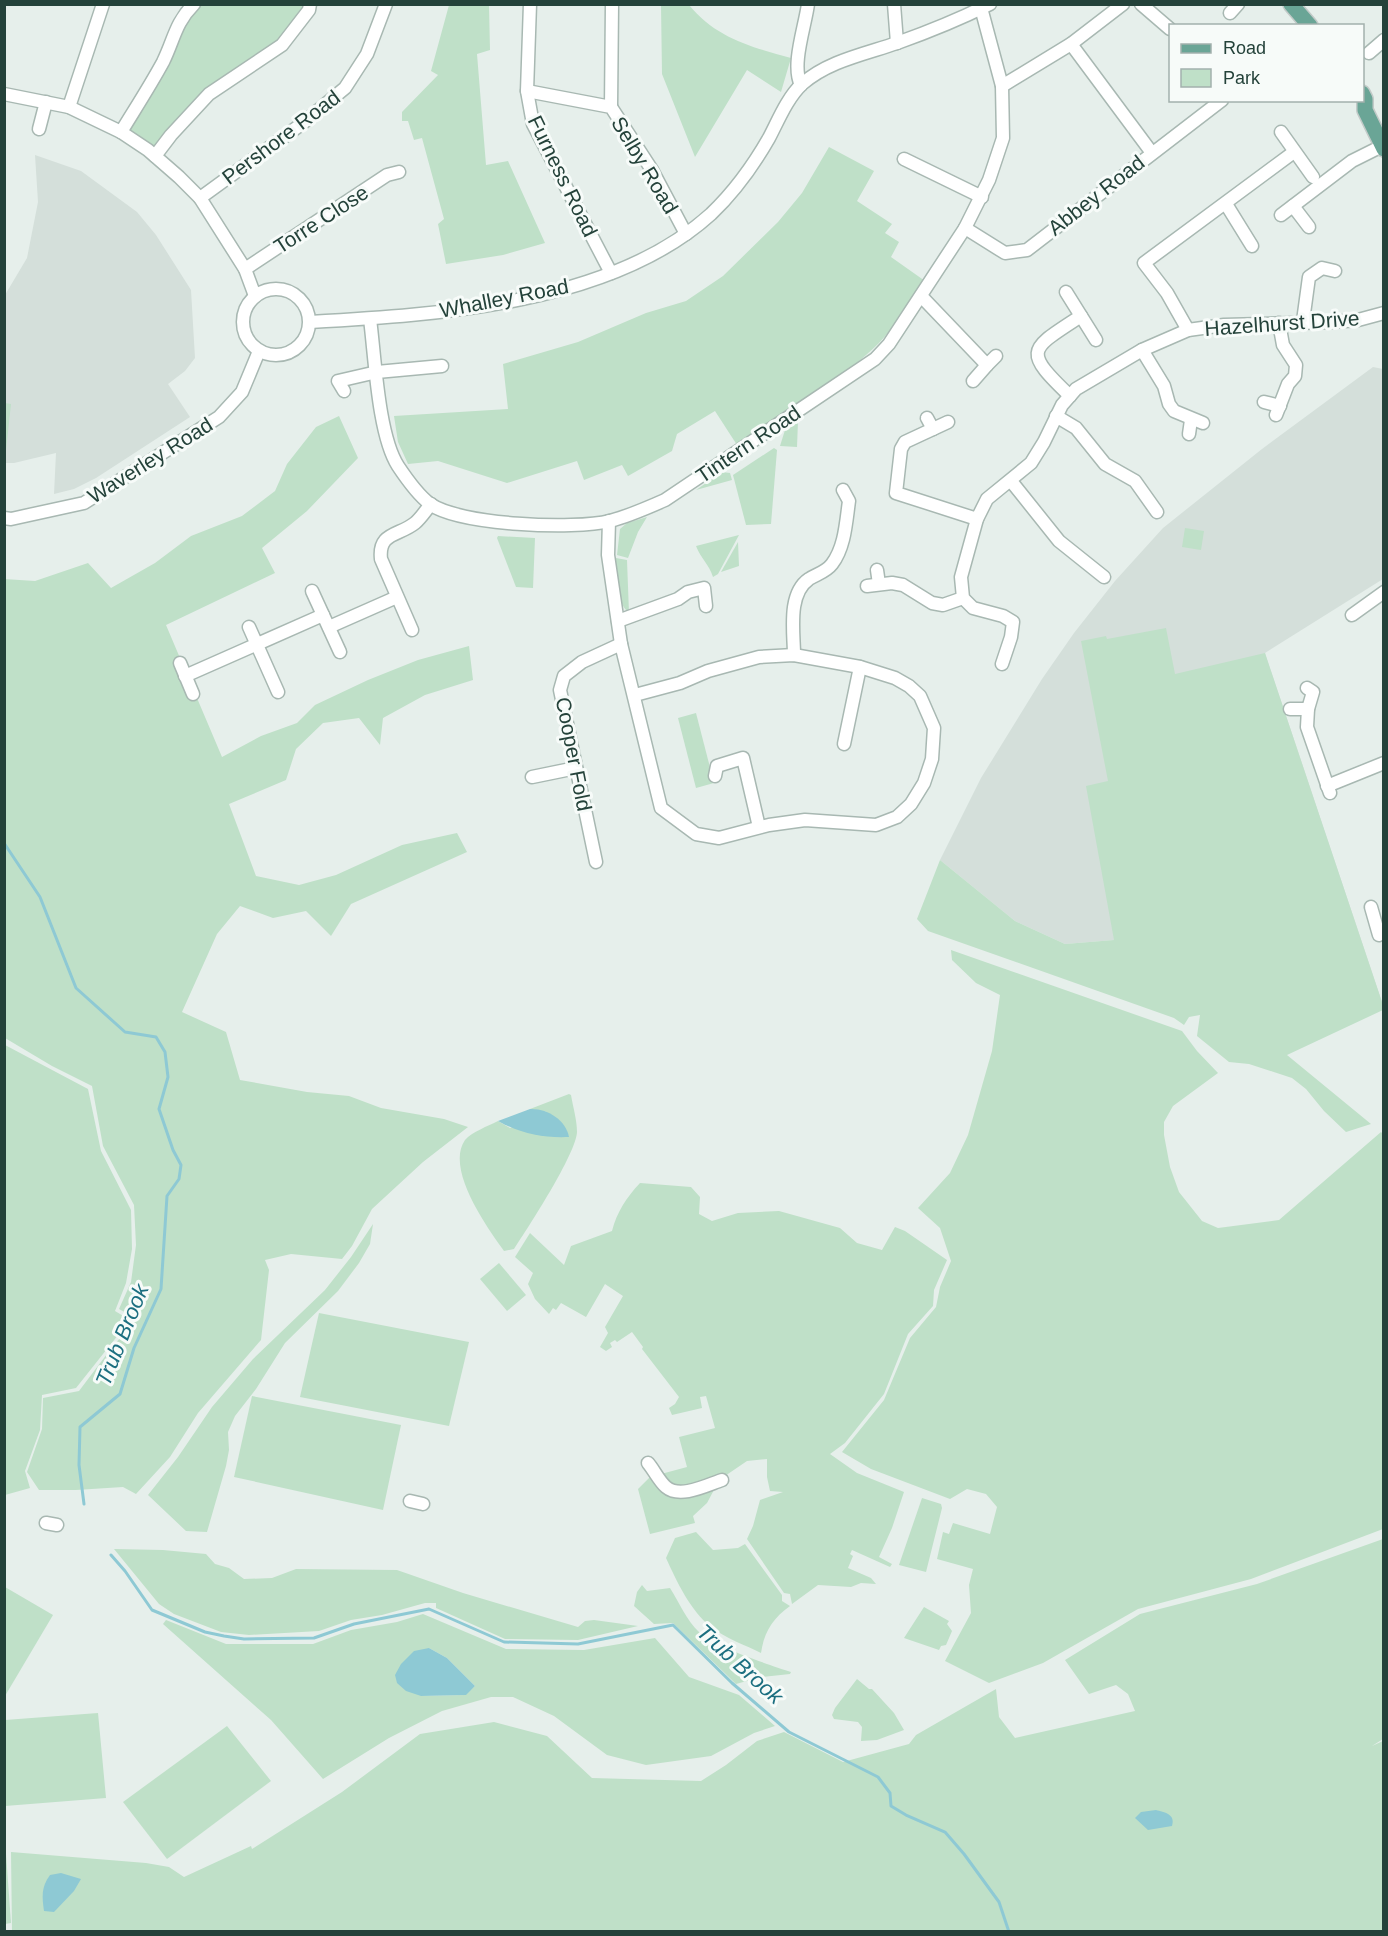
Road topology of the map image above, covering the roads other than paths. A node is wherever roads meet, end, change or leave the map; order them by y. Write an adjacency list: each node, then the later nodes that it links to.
1 (103, 4): 26 (street)
2 (194, 4): 29 (street)
3 (310, 4): 34 (street)
4 (386, 4): 39 (street, Pershore Road)
5 (530, 4): 21 (street, Furness Road)
6 (612, 4): 27 (street)
7 (894, 4): 16 (street)
8 (1123, 4): 17 (street)
9 (1141, 4): 14 (street)
10 (1291, 4): 13 (main road)
11 (806, 5): 19 (street)
12 (984, 6): 16 (street, Whalley Road); 20 (street, Tintern Road)
13 (1308, 24)
14 (1169, 28)
15 (1383, 40): 18 (street)
16 (897, 43): 19 (street, Whalley Road)
17 (1071, 44): 20 (street); 33 (street)
18 (1364, 56)
19 (801, 84): 45 (street, Whalley Road)
20 (1002, 86): 38 (street, Tintern Road)
21 (527, 91): 27 (street, Selby Road); 49 (street, Furness Road)
22 (4, 94): 23 (street)
23 (46, 102): 26 (street); 28 (street)
24 (1219, 102): 33 (street, Abbey Road)
25 (1360, 105): 31 (main road)
26 (69, 107): 29 (street)
27 (611, 107): 45 (street, Selby Road)
28 (39, 129)
29 (120, 132): 34 (street)
30 (1281, 132): 32 (street)
31 (1383, 147): 41 (street)
32 (1294, 152): 37 (street); 40 (street)
33 (1152, 153): 44 (street, Abbey Road)
34 (155, 156): 39 (street)
35 (904, 160): 38 (street)
36 (399, 172): 47 (street, Torre Close)
37 (1313, 177)
38 (982, 197): 44 (street, Tintern Road)
39 (200, 198): 47 (street)
40 (1226, 204): 46 (street); 59 (street)
41 (1293, 206): 42 (street); 43 (street)
42 (1281, 215)
43 (1309, 227)
44 (966, 228): 52 (street, Tintern Road)
45 (686, 234): 49 (street, Whalley Road)
46 (1252, 246)
47 (244, 269): 51 (street)
48 (1335, 271): 56 (street)
49 (611, 273): 55 (street, Whalley Road)
50 (1066, 292): 54 (street)
51 (255, 296): 57 (street); 62 (street)
52 (921, 296): 65 (street); 80 (street, Tintern Road)
53 (1383, 313): 56 (street, Hazelhurst Drive)
54 (1081, 316): 60 (street); 67 (street)
55 (370, 319): 57 (street, Whalley Road); 64 (street, Tintern Road)
56 (1303, 321): 58 (street, Hazelhurst Drive)
57 (310, 322): 62 (street)
58 (1279, 323): 59 (street, Hazelhurst Drive); 68 (street)
59 (1188, 330): 61 (street, Hazelhurst Drive)
60 (1096, 340)
61 (1142, 350): 67 (street, Hazelhurst Drive); 73 (street)
62 (259, 351): 78 (street, Waverley Road)
63 (442, 366): 64 (street)
64 (377, 372): 66 (street); 76 (street, Tintern Road)
65 (973, 381)
66 (344, 392)
67 (1070, 396): 69 (street, Hazelhurst Drive)
68 (1264, 402)
69 (1056, 416): 74 (street, Hazelhurst Drive); 77 (street)
70 (927, 418): 72 (street)
71 (948, 422): 72 (street)
72 (933, 429): 79 (street)
73 (1190, 434)
74 (1011, 481): 79 (street, Hazelhurst Drive); 82 (street)
75 (843, 490): 96 (street)
76 (431, 504): 80 (street, Tintern Road); 85 (street)
77 (1157, 512)
78 (4, 518)
79 (977, 519): 86 (street, Hazelhurst Drive)
80 (609, 521): 90 (street)
81 (877, 570): 86 (street)
82 (1104, 577)
83 (312, 591): 89 (street)
84 (1383, 592): 88 (street)
85 (397, 597): 89 (street); 92 (street)
86 (963, 598): 98 (street)
87 (706, 606): 90 (street)
88 (1352, 615)
89 (326, 621): 93 (street); 95 (street)
90 (618, 621): 94 (street)
91 (249, 627): 93 (street)
92 (411, 630)
93 (257, 644): 100 (street); 102 (street)
94 (621, 644): 104 (street); 109 (street, Cooper Fold)
95 (340, 652)
96 (794, 655): 99 (street); 104 (street)
97 (180, 663): 100 (street)
98 (1001, 664)
99 (860, 667): 107 (street); 112 (street)
100 (185, 676): 103 (street)
101 (1307, 688): 106 (street)
102 (278, 692)
103 (193, 694)
104 (635, 694): 112 (street)
105 (1290, 709): 106 (street)
106 (1308, 709): 108 (street)
107 (844, 744)
108 (1383, 763)
109 (576, 768): 111 (street); 113 (street, Cooper Fold)
110 (715, 776): 112 (street)
111 (532, 777)
112 (759, 827)
113 (597, 862)
114 (1371, 907): 115 (street)
115 (1380, 920): 116 (street)
116 (1379, 935)
117 (648, 1463): 118 (street)
118 (722, 1480)
119 (410, 1501): 120 (street)
120 (423, 1504)

